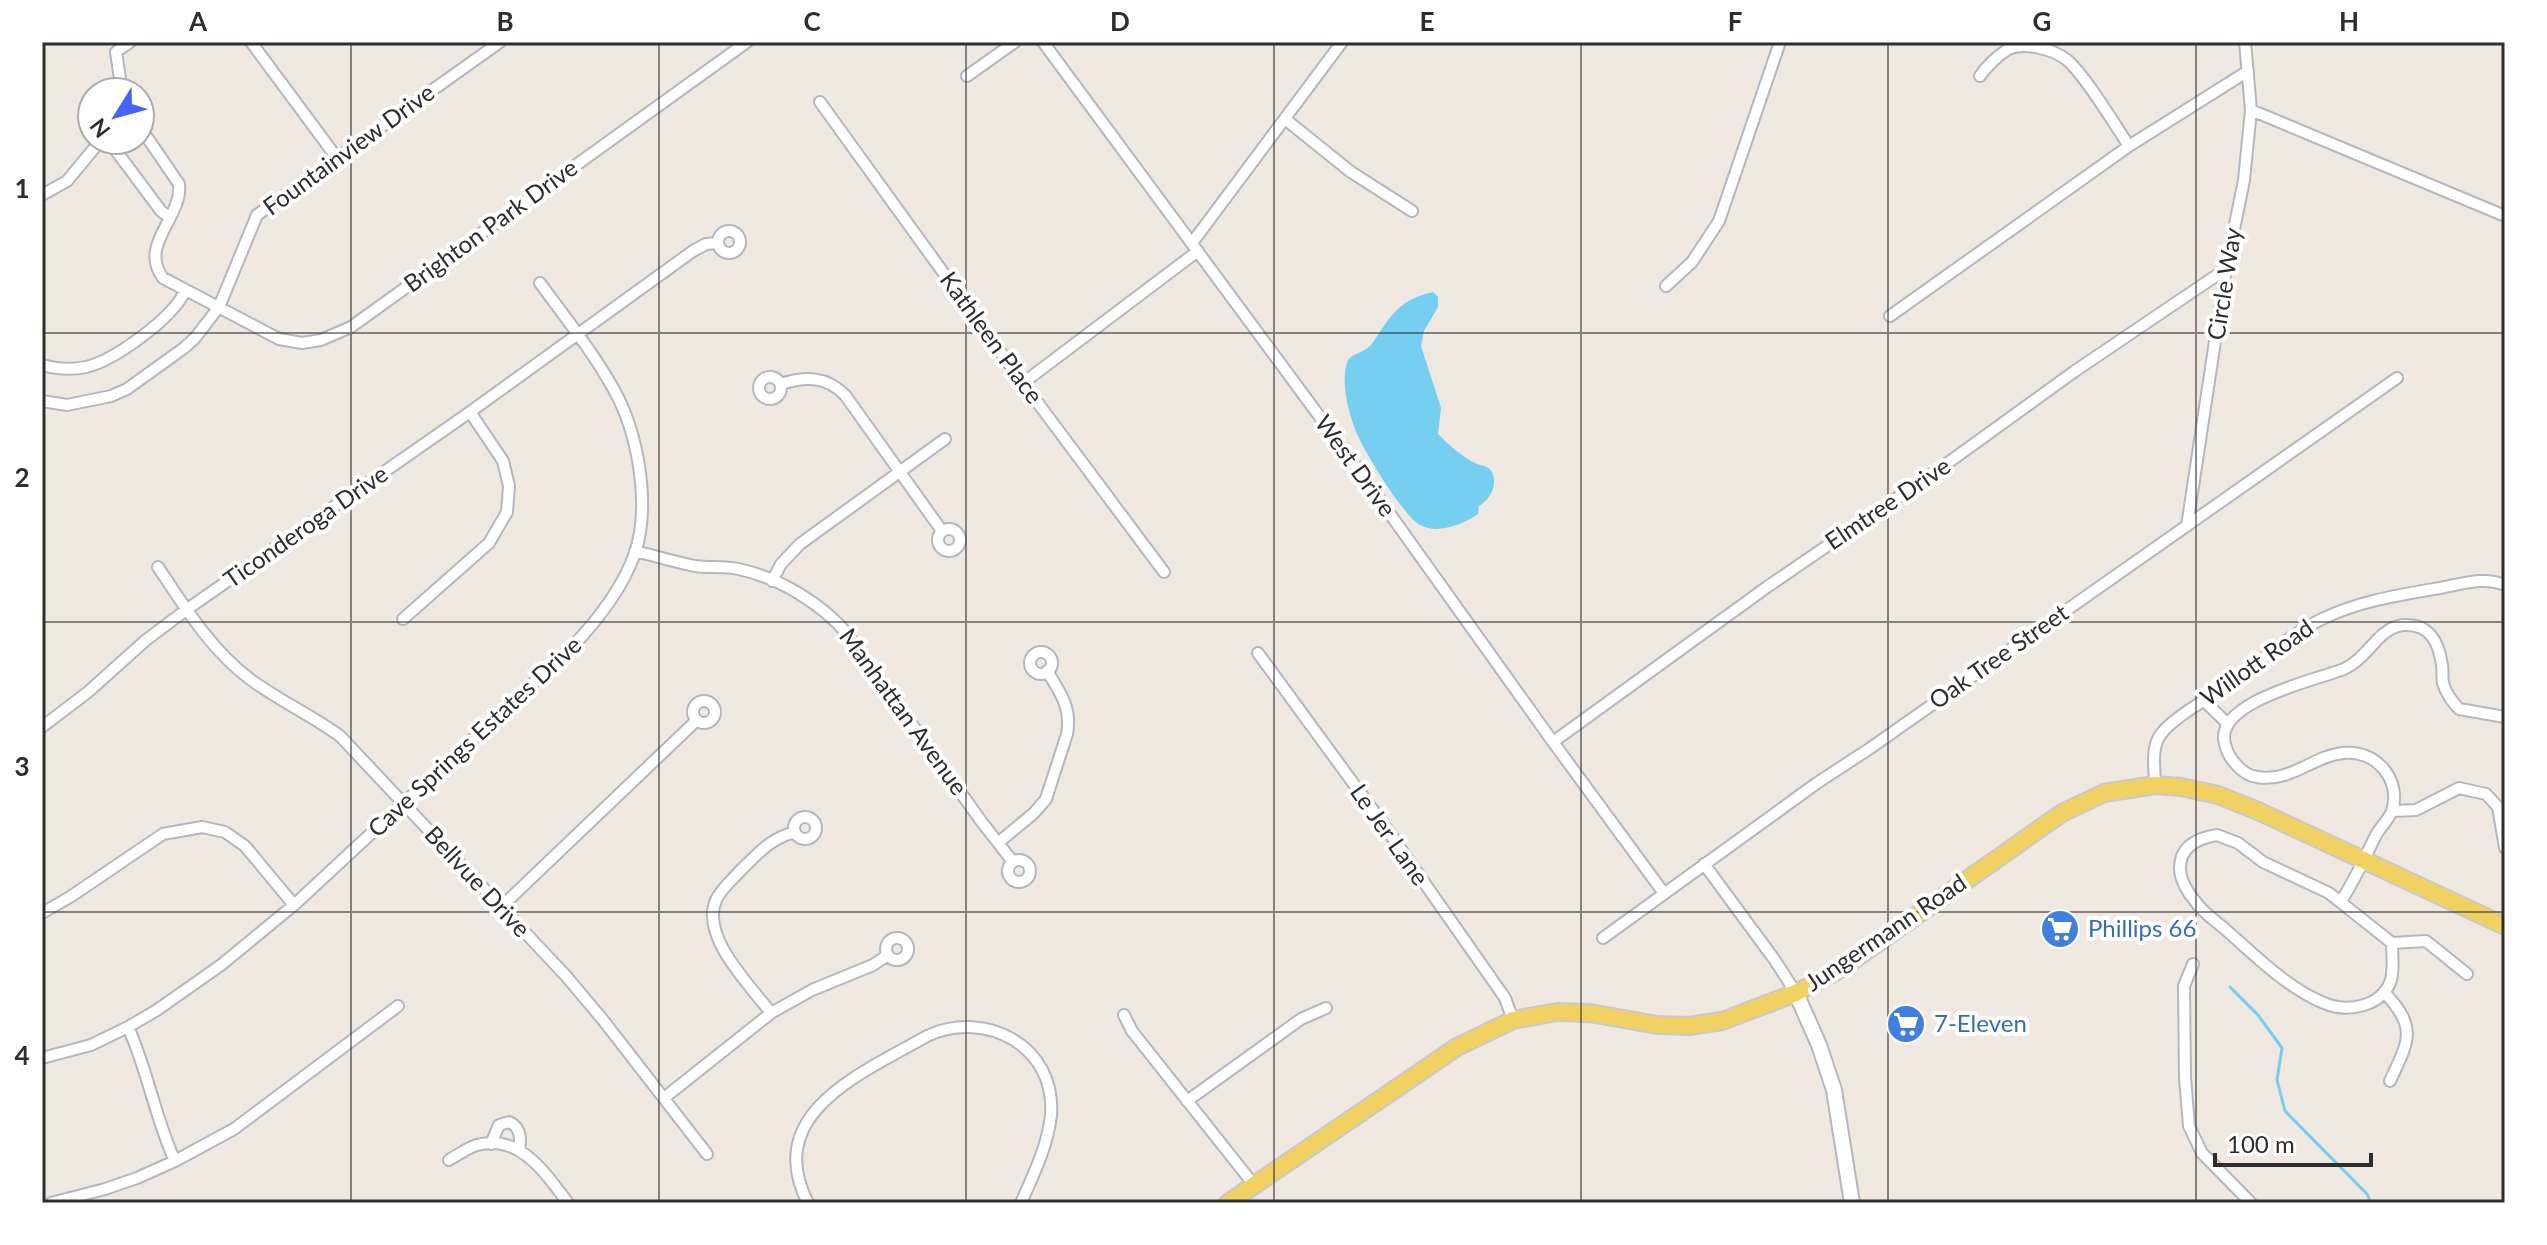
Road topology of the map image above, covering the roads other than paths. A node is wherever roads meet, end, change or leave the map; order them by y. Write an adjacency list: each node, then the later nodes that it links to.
1 (130, 42): 12 (street)
2 (267, 42): 10 (street)
3 (500, 42): 22 (street, Fountainview Drive)
4 (747, 42): 33 (street, Brighton Park Drive)
5 (1015, 42): 13 (street)
6 (1043, 42): 28 (street, West Drive)
7 (1342, 42): 17 (street)
8 (1780, 42): 31 (street)
9 (2245, 42): 11 (street, Circle Way)
10 (254, 46): 22 (street)
11 (2248, 71): 16 (street, Circle Way); 18 (street)
12 (120, 76)
13 (967, 76)
14 (1980, 76): 18 (street)
15 (820, 102): 38 (street, Kathleen Place)
16 (2251, 110): 25 (street); 29 (street, Circle Way)
17 (1285, 119): 24 (street); 28 (street)
18 (2129, 146): 34 (street)
19 (156, 150): 26 (street)
20 (88, 156): 23 (street)
21 (120, 156): 26 (street)
22 (337, 158): 33 (street, Fountainview Drive)
23 (42, 195)
24 (1412, 211)
25 (2505, 216)
26 (169, 217): 32 (street, Brighton Park Drive)
27 (718, 243): 35 (street, Ticonderoga Drive)
28 (1195, 247): 38 (street); 60 (street, West Drive)
29 (2226, 269): 44 (street, Circle Way); 60 (street, Elmtree Drive)
30 (540, 283): 35 (street, Cave Springs Estates Drive)
31 (1666, 286)
32 (185, 291): 33 (street, Brighton Park Drive); 36 (street)
33 (219, 307): 40 (street, Fountainview Drive)
34 (1890, 316)
35 (577, 334): 41 (street, Ticonderoga Drive); 46 (street, Cave Springs Estates Drive)
36 (42, 365)
37 (2397, 378): 44 (street, Oak Tree Street)
38 (1023, 383): 48 (street, Kathleen Place)
39 (781, 384): 43 (street)
40 (42, 401)
41 (470, 412): 51 (street, Ticonderoga Drive); 52 (street)
42 (945, 439): 43 (street)
43 (901, 471): 45 (street); 49 (street)
44 (2187, 526): 69 (street, Oak Tree Street)
45 (942, 531)
46 (635, 551): 49 (street, Manhattan Avenue); 62 (street, Cave Springs Estates Drive)
47 (158, 567): 51 (street, Bellvue Drive)
48 (1164, 572)
49 (772, 581): 65 (street, Manhattan Avenue)
50 (2505, 585): 55 (street, Willott Road)
51 (186, 610): 59 (street, Ticonderoga Drive); 62 (street, Bellvue Drive)
52 (403, 619)
53 (1258, 653): 87 (street, Le Jer Lane)
54 (1047, 671): 65 (street)
55 (2204, 701): 58 (street); 61 (street, Willott Road)
56 (2505, 717): 58 (street)
57 (697, 720): 73 (street)
58 (2227, 723): 63 (street)
59 (42, 727)
60 (1553, 742): 70 (street, West Drive)
61 (2155, 785): 67 (main road, Jungermann Road); 82 (main road, Jungermann Road)
62 (404, 805): 72 (street, Cave Springs Estates Drive); 73 (street, Bellvue Drive)
63 (2392, 811): 66 (street); 67 (street)
64 (795, 832): 85 (street)
65 (999, 842): 68 (street, Manhattan Avenue)
66 (2505, 848)
67 (2365, 861): 71 (street); 75 (main road, Jungermann Road)
68 (1013, 862)
69 (1704, 864): 70 (street, Oak Tree Street); 82 (street)
70 (1663, 892): 76 (street, Oak Tree Street)
71 (2341, 901): 77 (street); 81 (street)
72 (294, 905): 74 (street); 88 (street, Cave Springs Estates Drive)
73 (501, 907): 91 (street, Bellvue Drive)
74 (42, 913)
75 (2505, 926)
76 (1603, 938)
77 (2392, 943): 80 (street); 81 (street)
78 (888, 955): 85 (street)
79 (2193, 964): 105 (street)
80 (2467, 974)
81 (2384, 992): 90 (street)
82 (1796, 993): 87 (main road, Jungermann Road); 99 (street)
83 (398, 1006): 97 (street)
84 (1326, 1008): 92 (street)
85 (771, 1013): 91 (street)
86 (1124, 1015): 92 (street)
87 (1513, 1020): 98 (main road, Jungermann Road)
88 (128, 1027): 89 (street, Cave Springs Estates Drive); 97 (street)
89 (42, 1058)
90 (2390, 1081)
91 (664, 1098): 95 (street, Bellvue Drive)
92 (1187, 1101): 98 (street)
93 (491, 1144): 94 (street); 94 (street); 96 (street)
94 (519, 1150): 101 (street)
95 (707, 1154)
96 (449, 1160)
97 (175, 1161): 100 (street)
98 (1254, 1185): 104 (main road, Jungermann Road)
99 (1848, 1197)
100 (51, 1203)
101 (568, 1203)
102 (808, 1203): 103 (street)
103 (1021, 1203)
104 (1228, 1203)
105 (2251, 1203)

